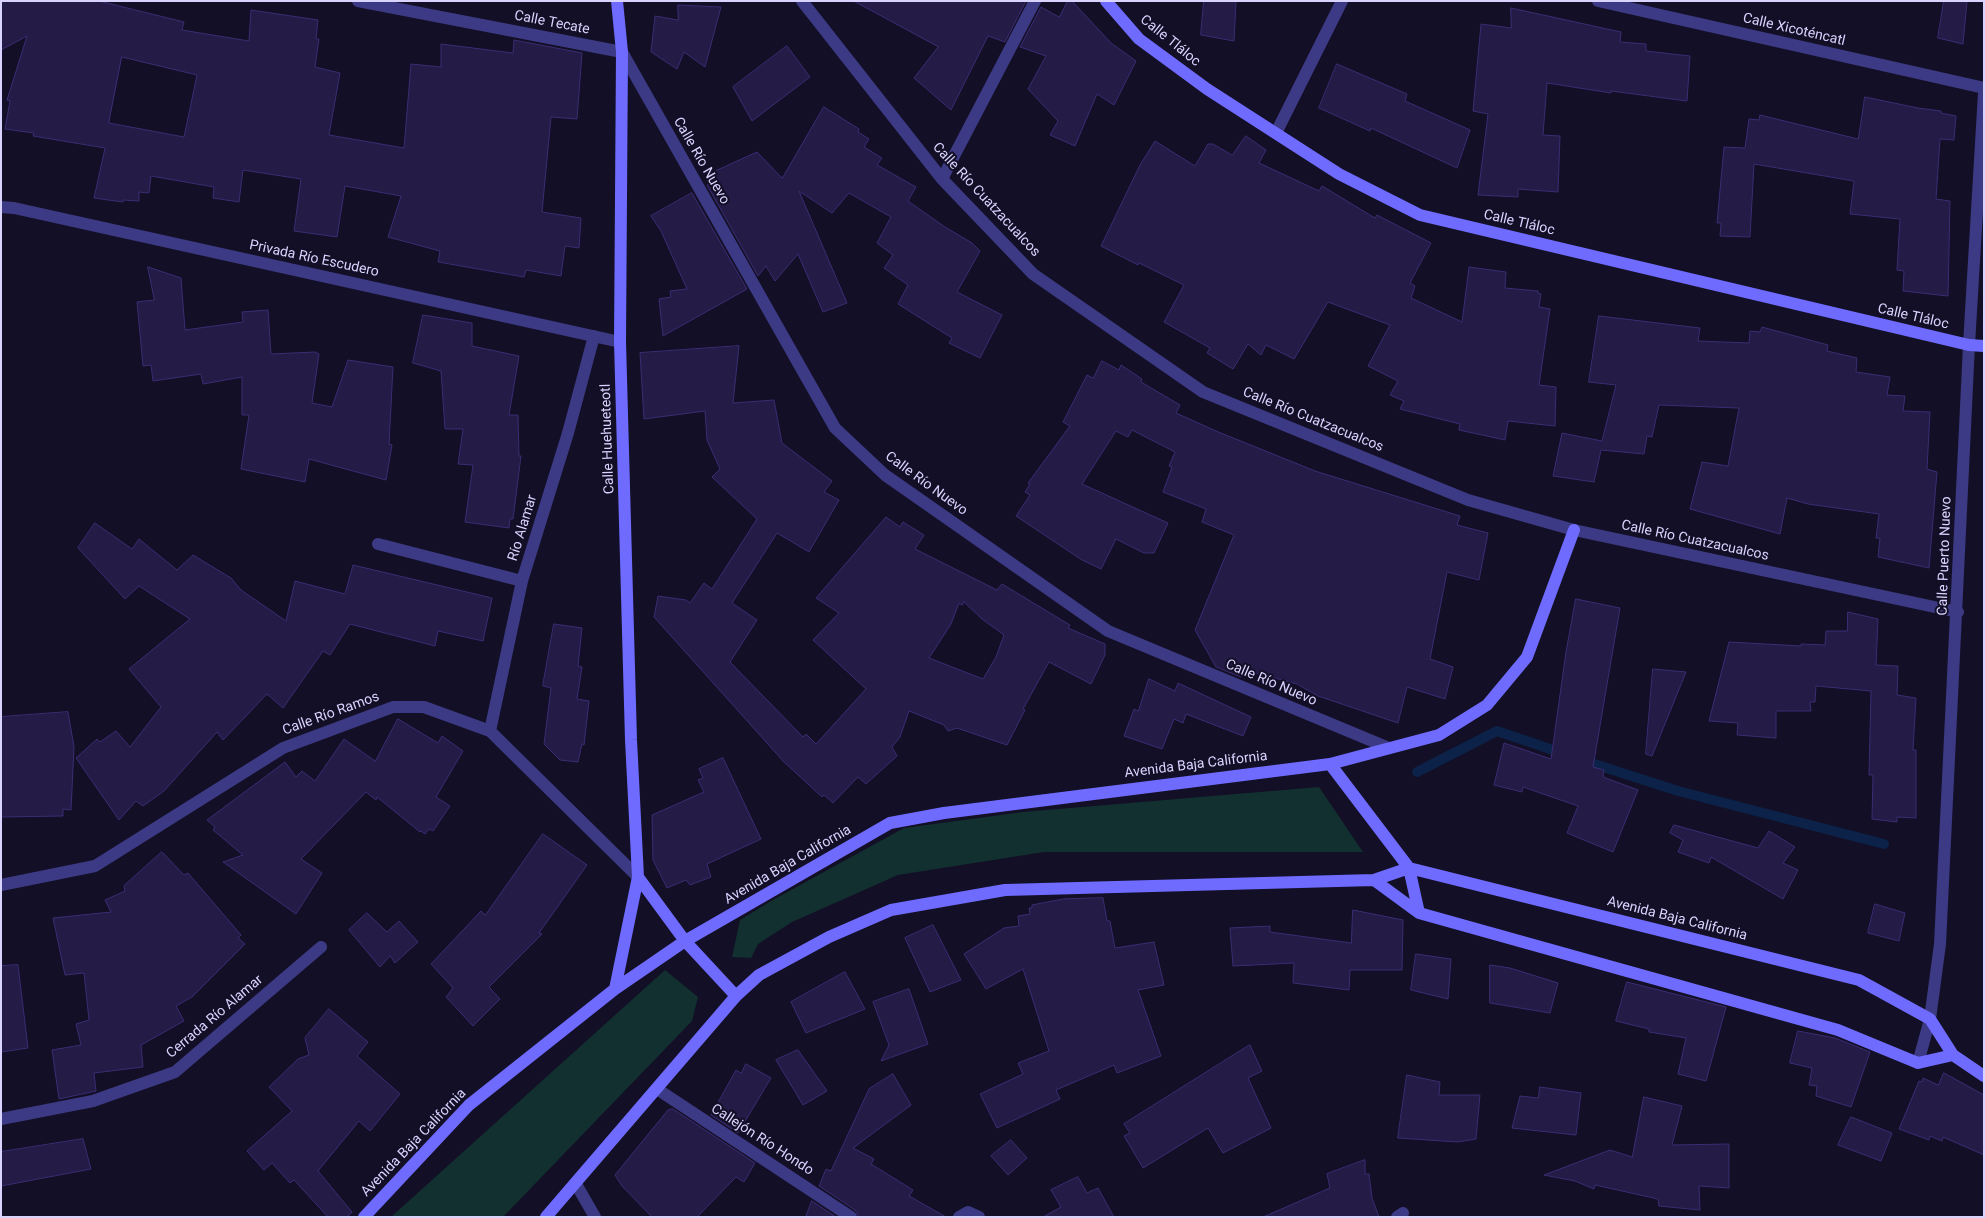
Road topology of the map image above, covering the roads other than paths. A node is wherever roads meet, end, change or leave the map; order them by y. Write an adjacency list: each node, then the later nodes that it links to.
1 (358, 1): 8 (street, Calle Tecate)
2 (617, 1): 8 (street, Calle Huehueteotl)
3 (802, 1): 12 (street, Calle Río Cuatzacualcos)
4 (1036, 1): 12 (street)
5 (1106, 1): 11 (street, Calle Tláloc)
6 (1342, 1): 11 (street)
7 (1598, 1): 9 (street, Calle Xicoténcatl)
8 (622, 52): 15 (street, Calle Huehueteotl); 23 (street, Calle Río Nuevo)
9 (1984, 88)
10 (1984, 93): 16 (street, Calle Puerto Nuevo)
11 (1276, 133): 16 (street, Calle Tláloc)
12 (942, 179): 18 (street, Calle Río Cuatzacualcos)
13 (1, 207): 14 (street, Privada Río Escudero)
14 (594, 336): 15 (street, Privada Río Escudero); 20 (street, Río Alamar)
15 (620, 342): 26 (street, Calle Huehueteotl)
16 (1969, 345): 17 (street, Calle Tláloc); 21 (street, Calle Puerto Nuevo)
17 (1984, 346)
18 (1574, 530): 21 (street, Calle Río Cuatzacualcos); 23 (street, Avenida Baja California)
19 (378, 544): 20 (street)
20 (522, 581): 22 (street, Río Alamar)
21 (1958, 612): 34 (street, Calle Puerto Nuevo)
22 (490, 731): 26 (street, Calle Río Ramos); 28 (street, Calle Río Ramos)
23 (1389, 748): 24 (street, Avenida Baja California)
24 (1330, 764): 25 (street); 30 (street, Avenida Baja California)
25 (1409, 868): 27 (street); 29 (street); 34 (street, Avenida Baja California)
26 (638, 877): 30 (street, Calle Río Ramos); 32 (street, Calle Huehueteotl)
27 (1374, 880): 29 (street); 33 (street)
28 (1, 884)
29 (1419, 912): 36 (street)
30 (685, 941): 32 (street, Avenida Baja California); 33 (street, Calle Río Ramos)
31 (321, 947): 39 (street, Cerrada Río Alamar)
32 (615, 989): 41 (street, Avenida Baja California)
33 (736, 996): 38 (street)
34 (1930, 1019): 35 (street); 36 (street, Calle Puerto Nuevo)
35 (1953, 1055): 36 (street); 37 (street)
36 (1918, 1063)
37 (1984, 1076)
38 (658, 1089): 40 (street); 44 (street, Callejón Río Hondo)
39 (1, 1119)
40 (576, 1184): 42 (street); 43 (street)
41 (364, 1217)
42 (546, 1217)
43 (595, 1217)
44 (850, 1217)
45 (959, 1217): 46 (street)
46 (978, 1217)

